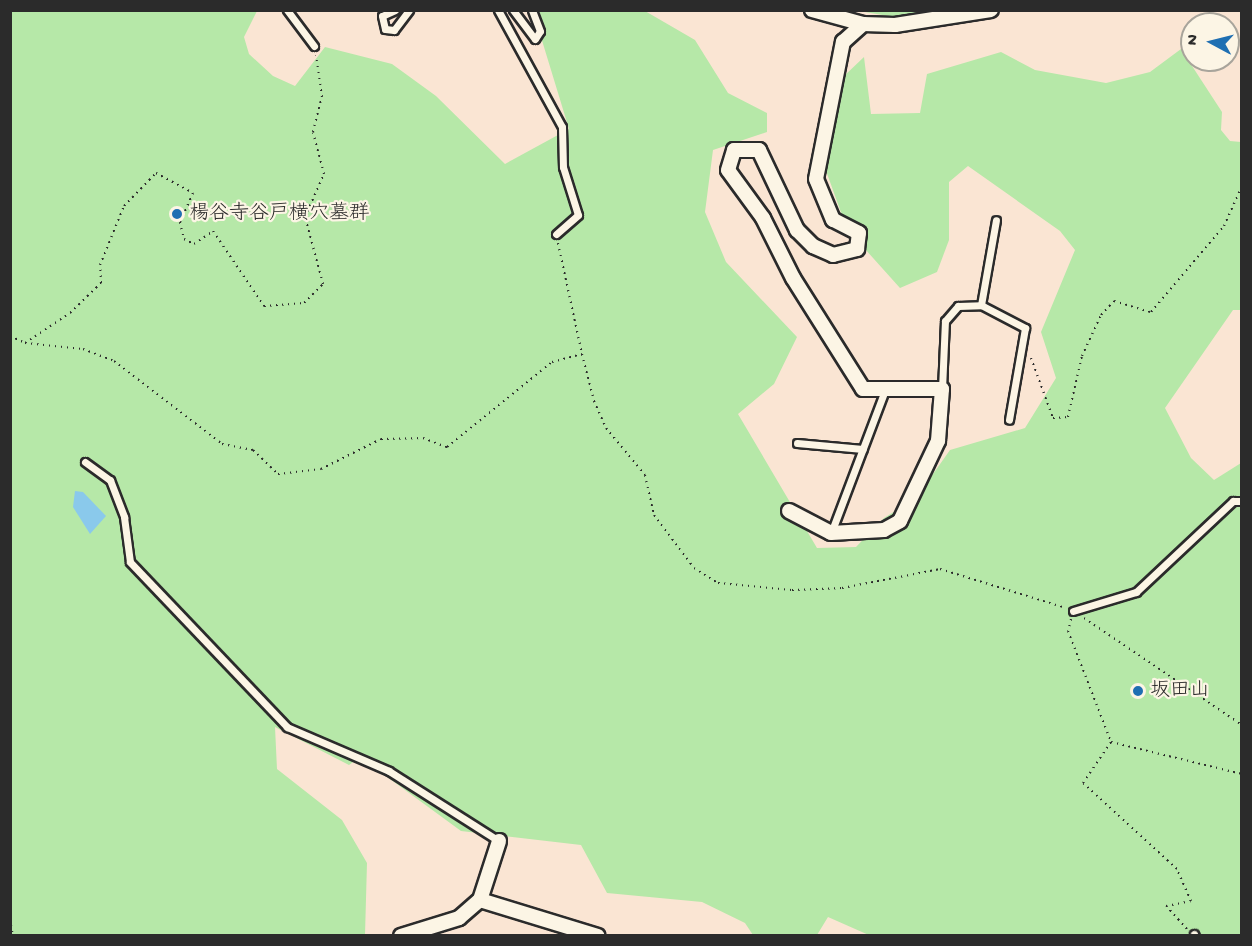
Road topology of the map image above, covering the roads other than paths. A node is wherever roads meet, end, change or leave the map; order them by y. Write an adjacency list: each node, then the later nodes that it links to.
1 (287, 10): 10 (lane)
2 (395, 10): 3 (lane)
3 (409, 10)
4 (498, 10): 12 (lane)
5 (513, 10): 6 (lane)
6 (532, 10)
7 (812, 10): 9 (street)
8 (992, 10): 9 (street)
9 (863, 24): 15 (street)
10 (314, 46)
11 (996, 220): 13 (lane)
12 (556, 234)
13 (981, 305): 14 (lane); 16 (lane)
14 (942, 389): 15 (street); 22 (street)
15 (885, 390): 18 (lane)
16 (1009, 420)
17 (797, 443): 18 (lane)
18 (863, 449): 22 (lane)
19 (85, 462): 24 (lane)
20 (1242, 501): 23 (lane)
21 (789, 511): 22 (street)
22 (831, 533)
23 (1073, 611)
24 (499, 841): 25 (street)
25 (480, 900): 26 (street); 27 (street)
26 (401, 936)
27 (598, 936)

